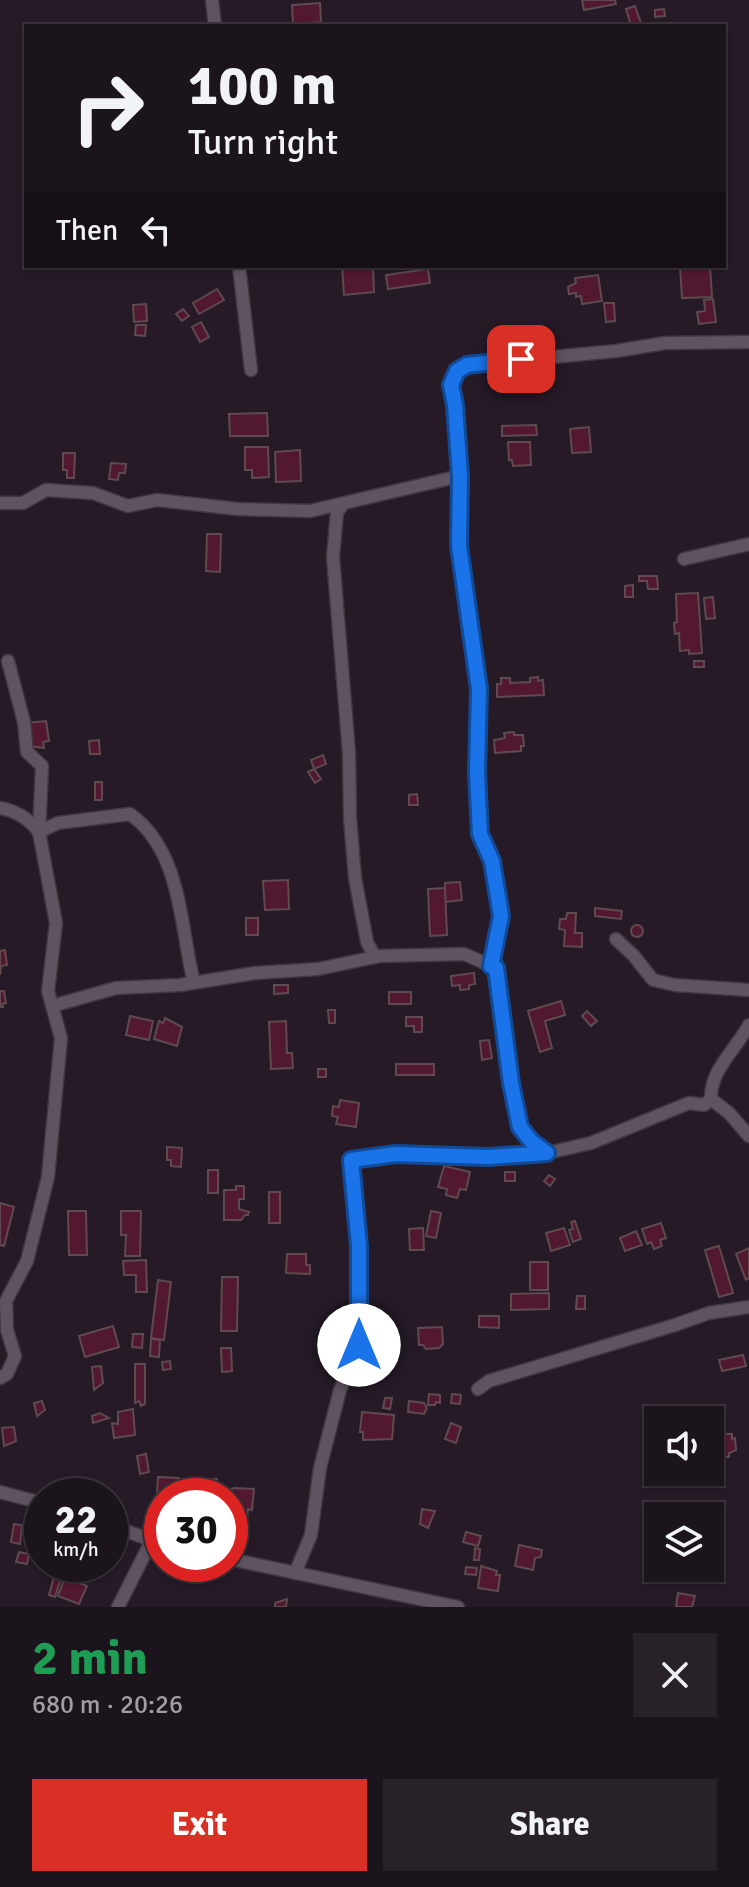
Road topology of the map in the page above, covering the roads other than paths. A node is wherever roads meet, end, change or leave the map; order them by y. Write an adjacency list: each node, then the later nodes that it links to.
1 (212, 0): 2 (street)
2 (215, 24)
3 (239, 268): 5 (street)
4 (749, 342): 6 (street)
5 (251, 370)
6 (460, 476): 8 (street); 16 (street)
7 (0, 503): 8 (street)
8 (344, 503): 15 (street)
9 (749, 544): 10 (street)
10 (684, 559)
11 (8, 661): 13 (street)
12 (0, 808): 13 (street)
13 (39, 832): 17 (street); 19 (street)
14 (616, 939): 18 (street)
15 (375, 957): 16 (street); 17 (street)
16 (491, 966): 23 (street)
17 (194, 983): 19 (street)
18 (749, 990)
19 (52, 1006): 25 (street)
20 (749, 1025): 21 (street)
21 (711, 1099): 22 (street); 23 (street)
22 (749, 1136)
23 (547, 1153): 31 (street)
24 (749, 1307): 26 (street)
25 (0, 1378)
26 (478, 1389)
27 (0, 1492): 28 (street)
28 (24, 1498)
29 (248, 1563): 31 (street)
30 (144, 1564): 33 (street)
31 (295, 1573): 32 (street)
32 (385, 1593): 34 (street); 35 (street)
33 (118, 1607)
34 (384, 1607)
35 (458, 1607)

